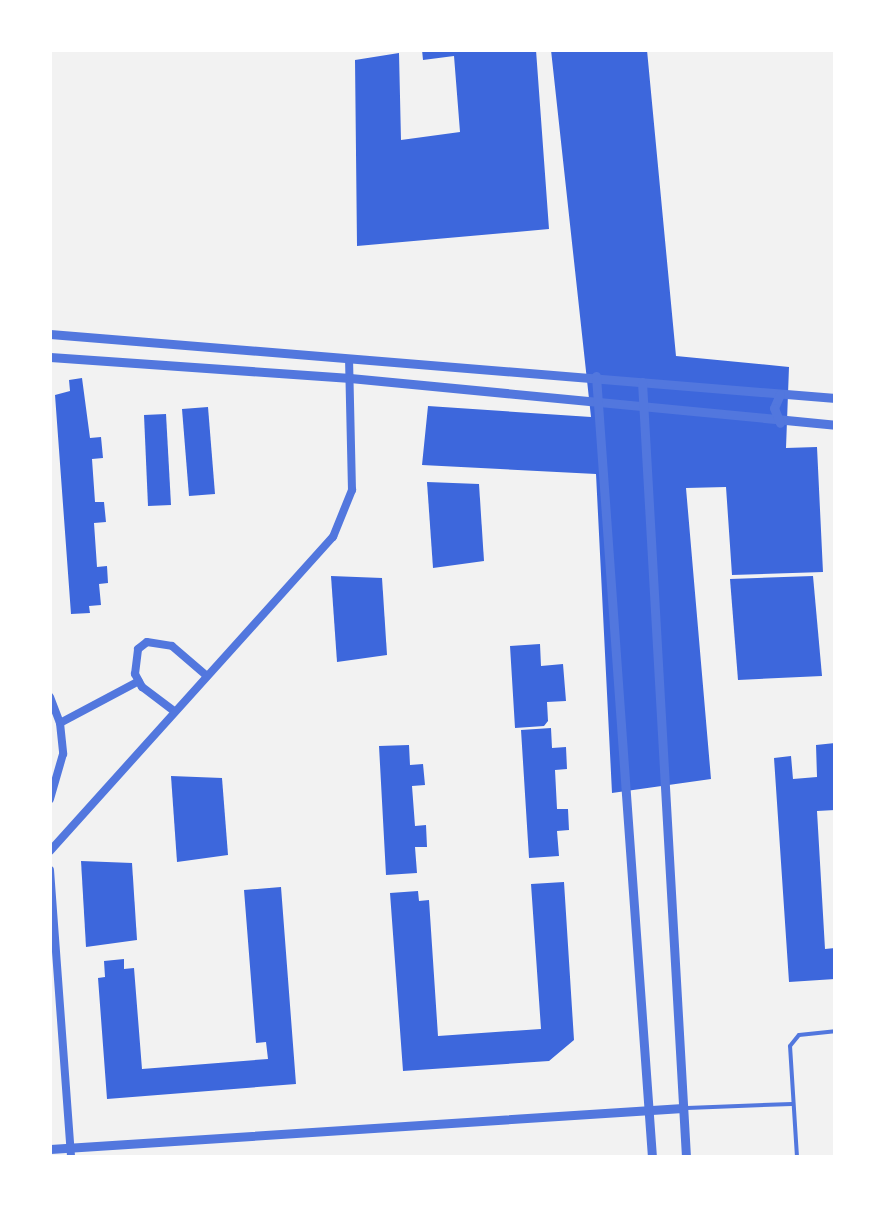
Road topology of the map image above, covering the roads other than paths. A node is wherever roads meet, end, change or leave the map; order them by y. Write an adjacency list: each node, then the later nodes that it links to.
1 (50, 334): 3 (street)
2 (50, 357): 5 (street)
3 (349, 360): 4 (street); 5 (street)
4 (596, 376): 6 (street); 9 (street)
5 (350, 378): 9 (street); 13 (street)
6 (642, 382): 7 (street); 10 (street)
7 (780, 394): 8 (street); 11 (street)
8 (835, 398)
9 (598, 402): 10 (street); 25 (street)
10 (643, 408): 11 (street); 24 (street)
11 (780, 422): 12 (street)
12 (835, 425)
13 (207, 676): 14 (street); 16 (street)
14 (138, 681): 16 (street); 17 (street)
15 (50, 697): 17 (street)
16 (174, 711): 19 (street)
17 (60, 723): 18 (street)
18 (50, 799)
19 (50, 851)
20 (50, 870): 21 (street)
21 (52, 917): 27 (street)
22 (835, 1031): 23 (lane)
23 (792, 1104): 24 (lane); 30 (lane)
24 (683, 1108): 25 (street); 29 (street)
25 (649, 1111): 27 (street); 28 (street)
26 (50, 1150): 27 (street)
27 (71, 1152)
28 (652, 1157)
29 (686, 1157)
30 (797, 1157)

